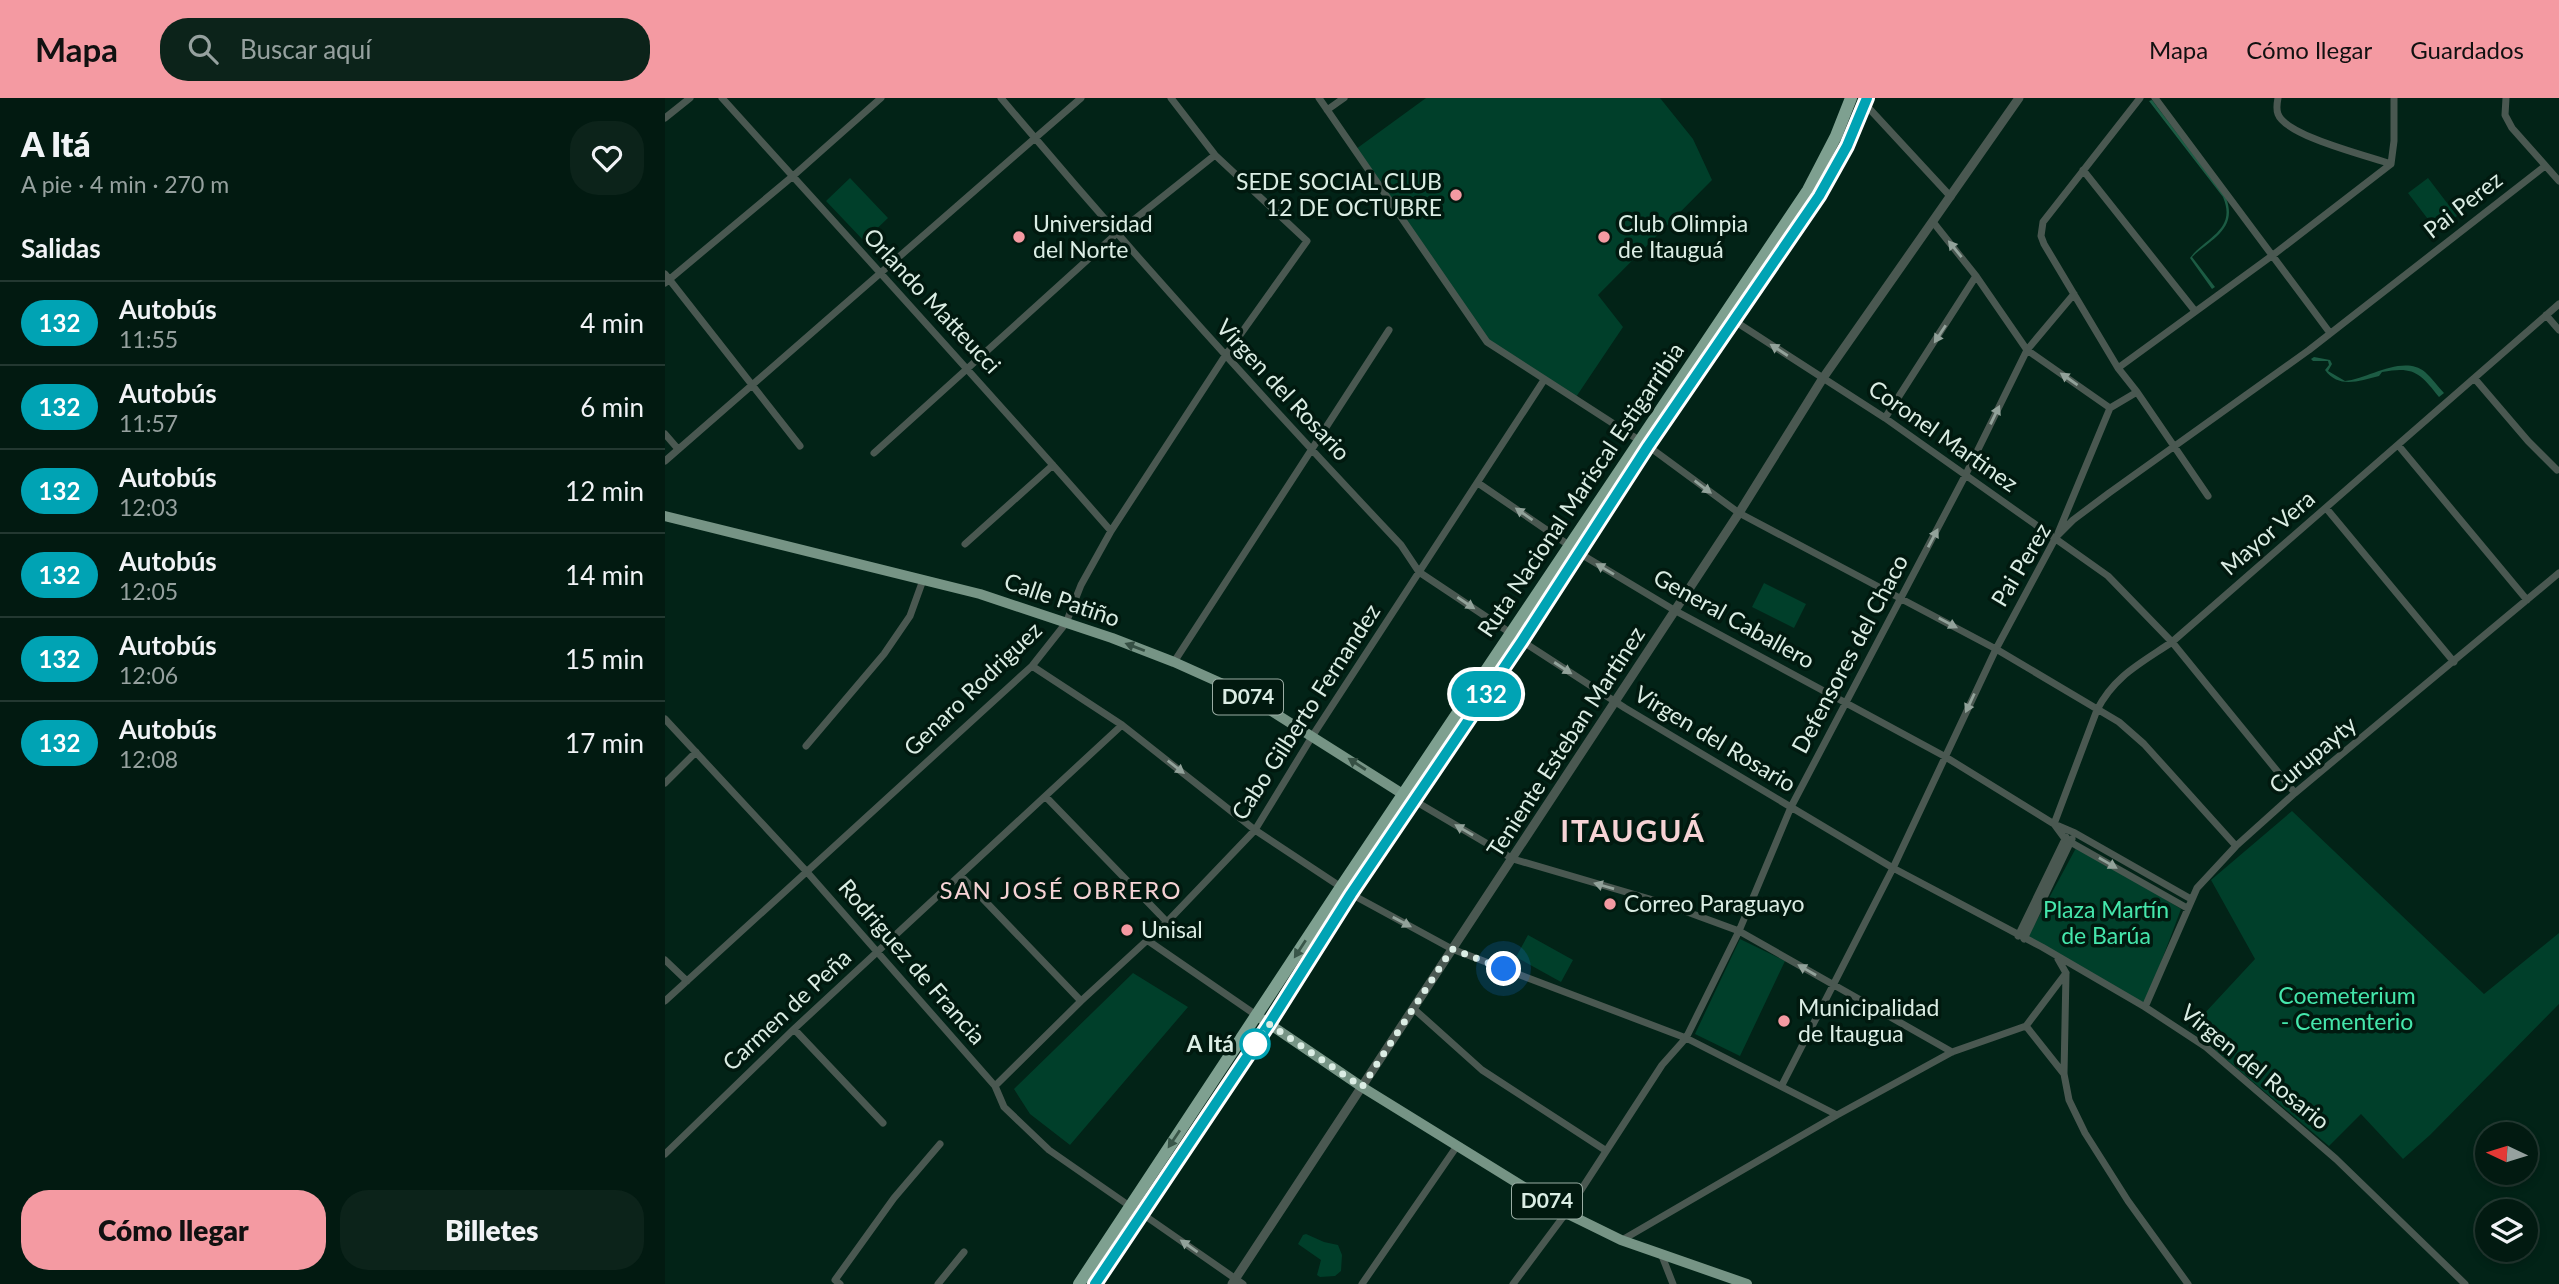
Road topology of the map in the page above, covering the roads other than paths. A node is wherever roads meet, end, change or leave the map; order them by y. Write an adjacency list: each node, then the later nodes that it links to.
1 (690, 98): 18 (street)
2 (722, 98): 24 (street, Orlando Matteucci)
3 (881, 98): 24 (street)
4 (1001, 98): 19 (street, Virgen del Rosario)
5 (1080, 98): 19 (street)
6 (1171, 98): 20 (street)
7 (1319, 98): 17 (street)
8 (1344, 98): 17 (street)
9 (1851, 98): 36 (highway, Ruta Nacional Mariscal Estigarribia)
10 (2019, 98): 26 (street, Teniente Esteban Martinez)
11 (2140, 98): 23 (street)
12 (2155, 98): 29 (street)
13 (2277, 98): 21 (street)
14 (2394, 98): 21 (street)
15 (2506, 98): 22 (street)
16 (1866, 101): 26 (street); 38 (highway, Ruta Nacional Mariscal Estigarribia)
17 (1327, 110): 48 (street)
18 (665, 118)
19 (1035, 138): 28 (street, Virgen del Rosario); 30 (street)
20 (1215, 155): 28 (street); 43 (street, Genaro Rodriguez)
21 (2391, 164): 29 (street)
22 (2545, 166): 25 (street); 41 (street, Pai Perez)
23 (2083, 170): 33 (street); 35 (street)
24 (793, 176): 30 (street, Orlando Matteucci); 32 (street)
25 (2559, 181)
26 (1951, 197): 27 (street, Teniente Esteban Martinez)
27 (1933, 222): 31 (street, one-way to 27); 46 (street, Teniente Esteban Martinez)
28 (1117, 234): 43 (street, Virgen del Rosario); 44 (street)
29 (2273, 255): 35 (street); 41 (street)
30 (879, 273): 44 (street, Orlando Matteucci); 49 (street)
31 (1976, 276): 42 (street); 52 (street, one-way to 52)
32 (666, 279): 49 (street)
33 (2074, 294): 42 (street, Defensores del Chaco); 45 (street)
34 (2559, 304): 37 (street, Mayor Vera)
35 (2195, 311): 45 (street)
36 (1723, 315): 38 (street, Coronel Martinez); 54 (highway, Ruta Nacional Mariscal Estigarribia)
37 (2546, 315): 40 (street); 47 (street, Mayor Vera)
38 (1735, 322): 46 (street, Coronel Martinez, one-way to 38); 54 (highway, Ruta Nacional Mariscal Estigarribia)
39 (1389, 330): 59 (street)
40 (2559, 330)
41 (2330, 333): 57 (street, Pai Perez)
42 (2027, 351): 51 (street, one-way to 42); 64 (street, Defensores del Chaco, one-way to 42)
43 (1225, 356): 59 (street, Virgen del Rosario); 70 (street, Genaro Rodriguez)
44 (967, 367): 60 (street); 62 (street, Orlando Matteucci)
45 (2117, 368): 50 (street)
46 (1823, 378): 52 (street, Coronel Martinez); 68 (street, Teniente Esteban Martinez)
47 (2475, 379): 55 (street, Mayor Vera); 63 (street)
48 (1544, 380): 54 (street); 65 (street, Cabo Gilberto Fernandez)
49 (752, 382): 56 (street); 58 (street)
50 (2137, 392): 51 (street); 57 (street)
51 (2110, 408): 71 (street)
52 (1885, 418): 64 (street, Coronel Martinez)
53 (665, 434): 58 (street)
54 (1644, 443): 68 (street, one-way to 68); 73 (highway, Ruta Nacional Mariscal Estigarribia)
55 (2398, 445): 67 (street, Mayor Vera); 78 (street)
56 (800, 446)
57 (2176, 446): 66 (street); 71 (street, Pai Perez)
58 (678, 449): 61 (street)
59 (1311, 450): 74 (street, Virgen del Rosario); 84 (street)
60 (874, 453)
61 (665, 461)
62 (1053, 465): 70 (street, Orlando Matteucci); 72 (street)
63 (2557, 470)
64 (1965, 476): 71 (street, Coronel Martinez); 77 (street, Defensores del Chaco, one-way to 64)
65 (1478, 483): 73 (street, General Caballero, one-way to 65); 74 (street, Cabo Gilberto Fernandez)
66 (2208, 496)
67 (2326, 508): 82 (street, Mayor Vera); 85 (street)
68 (1739, 513): 77 (street); 79 (street, Teniente Esteban Martinez)
69 (665, 516): 76 (main road, Calle Patiño / D074)
70 (1111, 531): 80 (street, Genaro Rodriguez)
71 (2056, 537): 82 (street, Coronel Martinez); 83 (street, Pai Perez)
72 (965, 544)
73 (1574, 549): 79 (street, General Caballero, one-way to 73); 81 (highway, Ruta Nacional Mariscal Estigarribia)
74 (1419, 572): 81 (street, Virgen del Rosario, one-way to 81); 92 (street, Cabo Gilberto Fernandez)
75 (2559, 573): 78 (street, Curupayty)
76 (923, 580): 80 (main road, Calle Patiño / D074); 93 (street)
77 (1901, 598): 83 (street, one-way to 83); 88 (street, Defensores del Chaco)
78 (2527, 600): 85 (street, Curupayty)
79 (1675, 610): 87 (street, Teniente Esteban Martinez); 88 (street, General Caballero)
80 (1066, 623): 84 (main road, Calle Patiño / D074, one-way to 80); 86 (street, Genaro Rodriguez)
81 (1517, 637): 87 (street, Virgen del Rosario, one-way to 87); 99 (highway, Ruta Nacional Mariscal Estigarribia)
82 (2172, 642): 89 (street, Mayor Vera); 97 (street, Coronel Martinez)
83 (1996, 649): 89 (street); 95 (street, Pai Perez, one-way to 95)
84 (1174, 662): 92 (main road, Calle Patiño / D074)
85 (2454, 662): 97 (street, Curupayty)
86 (1032, 666): 91 (street); 108 (street, Genaro Rodriguez)
87 (1614, 701): 100 (street, Virgen del Rosario); 106 (street, Teniente Esteban Martinez)
88 (1846, 703): 95 (street, General Caballero); 100 (street, Defensores del Chaco)
89 (2097, 710): 101 (street, Mayor Vera); 105 (street)
90 (665, 719): 94 (street, Rodriguez de Francia)
91 (1122, 725): 98 (street, Carmen de Peña); 102 (street, one-way to 102)
92 (1313, 736): 99 (main road, Calle Patiño / D074, one-way to 92); 102 (street, Cabo Gilberto Fernandez)
93 (806, 746)
94 (696, 752): 96 (street); 108 (street, Rodriguez de Francia)
95 (1944, 757): 101 (street, General Caballero); 107 (street, Pai Perez)
96 (665, 783)
97 (2295, 793): 105 (street, Curupayty)
98 (1046, 797): 109 (street, Carmen de Peña); 113 (street)
99 (1409, 798): 106 (street, one-way to 99); 110 (highway, Ruta Nacional Mariscal Estigarribia)
100 (1791, 807): 107 (street, Virgen del Rosario); 114 (street, Defensores del Chaco)
101 (2054, 824): 103 (street, General Caballero); 104 (street, General Caballero)
102 (1255, 830): 110 (street); 113 (street, Cabo Gilberto Fernandez)
103 (2072, 831): 104 (street); 111 (street, General Caballero)
104 (2068, 841): 112 (street, General Caballero, one-way to 112); 115 (street)
105 (2236, 846): 111 (street, Curupayty)
106 (1513, 859): 114 (street, one-way to 106); 117 (street, Teniente Esteban Martinez)
107 (1893, 868): 115 (street, Virgen del Rosario); 123 (street, Pai Perez)
108 (807, 872): 118 (street, Rodriguez de Francia); 122 (street, Genaro Rodriguez)
109 (961, 877): 118 (street, Carmen de Peña); 125 (street)
110 (1346, 890): 117 (street, one-way to 117); 128 (highway, Ruta Nacional Mariscal Estigarribia, one-way to 128); 129 (highway, Ruta Nacional Mariscal Estigarribia)
111 (2191, 899): 112 (street, Curupayty)
112 (2187, 908): 126 (street, Curupayty)
113 (1167, 922): 116 (street, Cabo Gilberto Fernandez)
114 (1739, 931): 123 (street, one-way to 114); 132 (street, Defensores del Chaco)
115 (2021, 937): 119 (street, Virgen del Rosario)
116 (1147, 940): 125 (street, Cabo Gilberto Fernandez); 128 (street)
117 (1452, 949): 127 (street, Teniente Esteban Martinez); 132 (street)
118 (877, 951): 131 (street, Carmen de Peña); 135 (street, Rodriguez de Francia)
119 (2058, 958): 121 (street); 126 (street, Virgen del Rosario)
120 (665, 960): 122 (street)
121 (2066, 973): 130 (street); 134 (street)
122 (687, 981): 124 (street, Genaro Rodriguez)
123 (1832, 985): 133 (street); 136 (street, Pai Perez)
124 (665, 1001)
125 (1081, 1001): 135 (street, Cabo Gilberto Fernandez)
126 (2145, 1007): 160 (street, Virgen del Rosario)
127 (1414, 1009): 137 (street, Teniente Esteban Martinez); 142 (street)
128 (1256, 1015): 129 (main road); 144 (highway, Ruta Nacional Mariscal Estigarribia, one-way to 144)
129 (1269, 1024): 137 (main road, D074); 145 (highway, Ruta Nacional Mariscal Estigarribia)
130 (2026, 1026): 133 (street); 134 (street)
131 (794, 1028): 139 (street); 143 (street, Carmen de Peña)
132 (1686, 1038): 136 (street); 142 (street, Defensores del Chaco)
133 (1952, 1052): 138 (street)
134 (2064, 1074): 159 (street)
135 (995, 1086): 144 (street, Rodriguez de Francia)
136 (1782, 1086): 138 (street)
137 (1362, 1087): 141 (main road, D074); 150 (street, Teniente Esteban Martinez)
138 (1837, 1115): 147 (street)
139 (883, 1123)
140 (940, 1144): 151 (street)
141 (1457, 1146): 146 (main road, D074); 155 (street)
142 (1605, 1150): 146 (street, Defensores del Chaco)
143 (665, 1154)
144 (1130, 1206): 145 (street, Rodriguez de Francia); 153 (highway, Ruta Nacional Mariscal Estigarribia)
145 (1141, 1213): 150 (street, Rodriguez de Francia, one-way to 145); 154 (highway, Ruta Nacional Mariscal Estigarribia)
146 (1566, 1213): 147 (main road, D074); 156 (street, Defensores del Chaco)
147 (1621, 1240): 149 (main road, D074)
148 (964, 1252): 152 (street)
149 (1662, 1256): 157 (street); 158 (main road, D074)
150 (1237, 1282)
151 (840, 1284)
152 (938, 1284)
153 (1079, 1284)
154 (1095, 1284)
155 (1362, 1284)
156 (1513, 1284)
157 (1673, 1284)
158 (1747, 1284)
159 (2188, 1284)
160 (2465, 1284)

